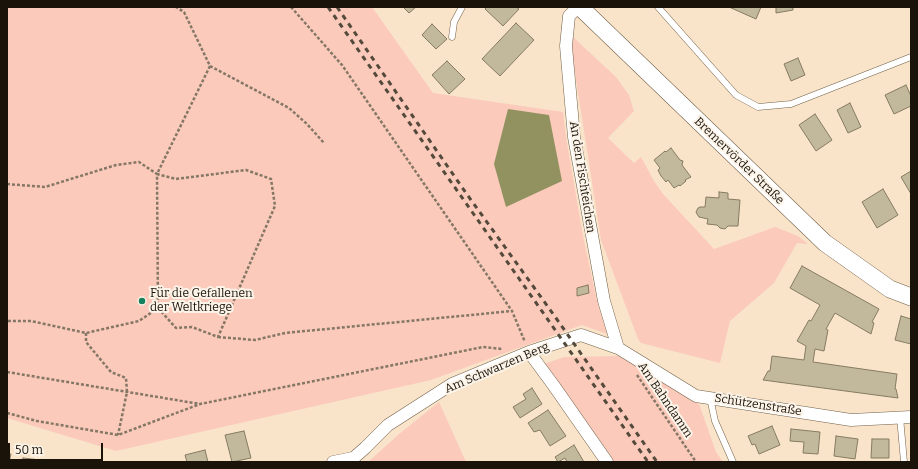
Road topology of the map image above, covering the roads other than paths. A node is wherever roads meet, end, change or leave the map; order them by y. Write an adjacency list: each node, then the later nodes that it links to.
1 (462, 7): 4 (lane)
2 (658, 7): 5 (lane)
3 (576, 10): 6 (main road, Bremervörder Straße); 7 (street, An den Fischteichen)
4 (452, 37)
5 (911, 57)
6 (911, 296)
7 (618, 348): 8 (street, Am Schwarzen Berg); 9 (street, Schützenstraße)
8 (529, 352): 11 (street, Am Schwarzen Berg); 13 (street)
9 (710, 398): 10 (street, Schützenstraße); 14 (lane)
10 (906, 417): 15 (lane)
11 (351, 460): 12 (street)
12 (333, 462)
13 (607, 462)
14 (733, 462)
15 (904, 462)

